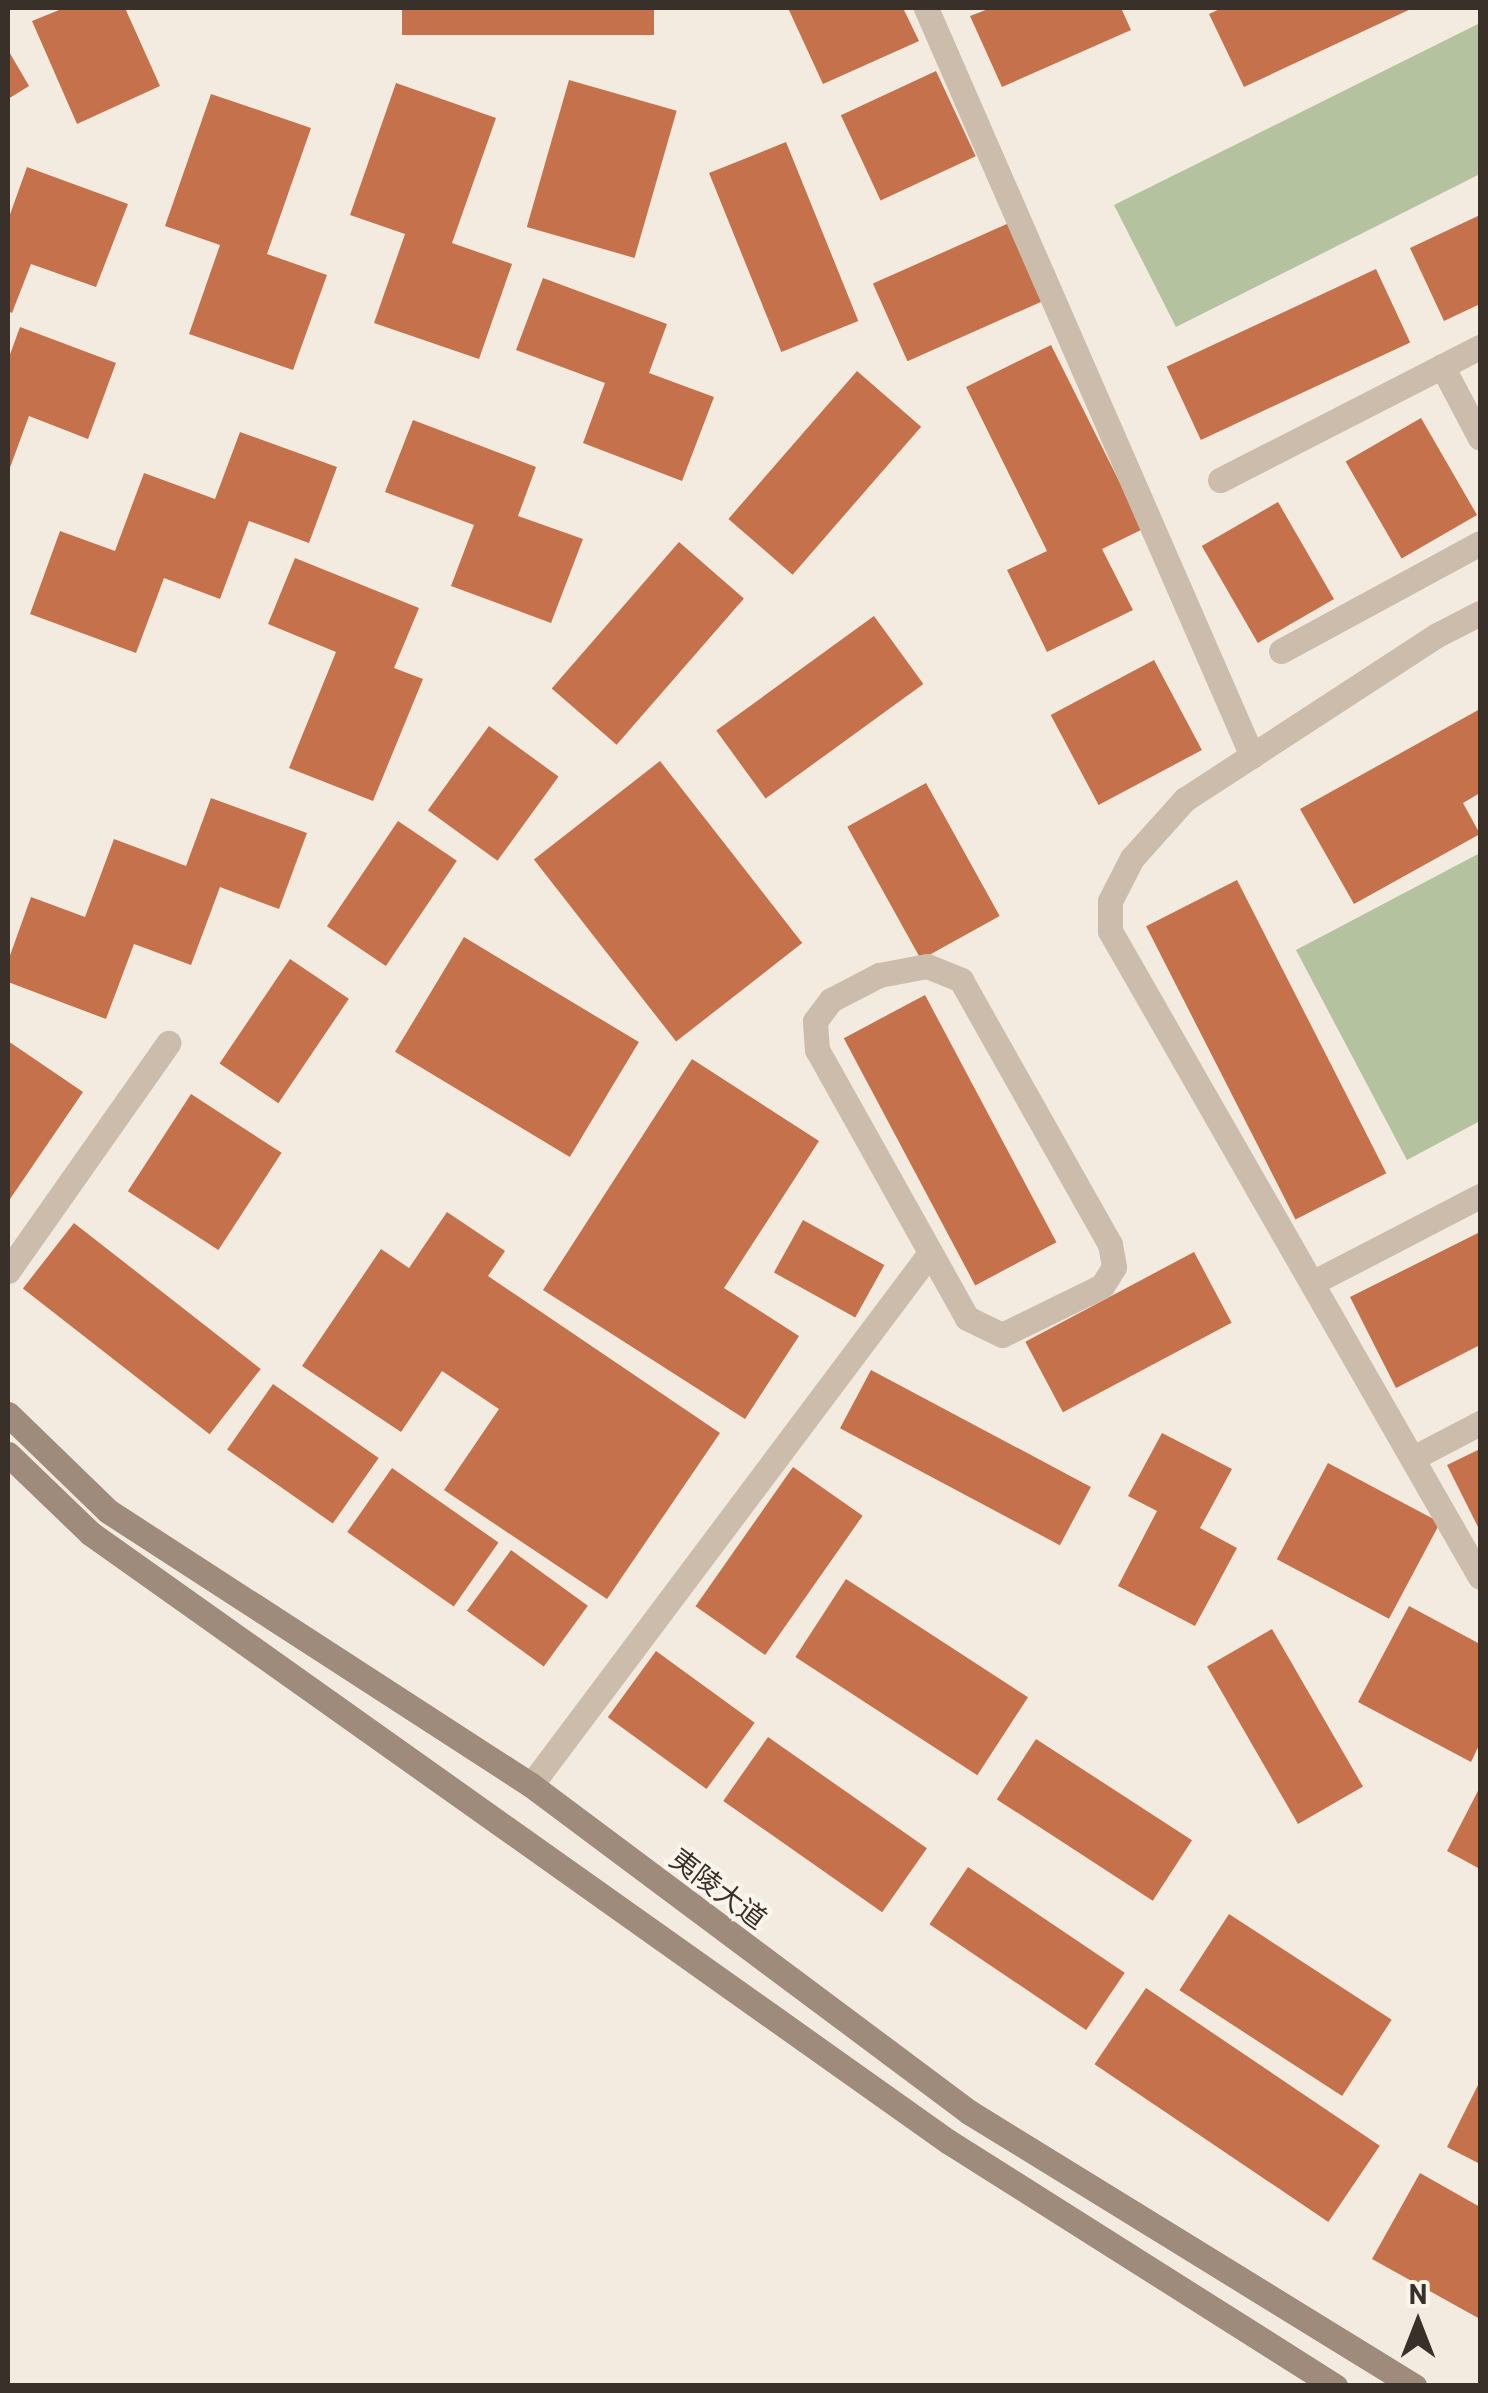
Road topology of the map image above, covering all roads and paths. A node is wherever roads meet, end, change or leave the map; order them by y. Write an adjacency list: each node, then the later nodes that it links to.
1 (926, 8): 9 (street)
2 (1480, 347): 3 (street)
3 (1442, 366): 4 (street); 5 (street)
4 (1480, 438)
5 (1220, 480)
6 (1480, 543): 8 (street)
7 (1480, 613): 9 (street)
8 (1281, 651)
9 (1252, 756): 14 (street)
10 (168, 1043): 13 (street)
11 (1480, 1196): 14 (street)
12 (930, 1253): 12 (street); 20 (street)
13 (8, 1271)
14 (1312, 1283): 18 (street)
15 (8, 1414): 20 (main road, 夷陵大道)
16 (1480, 1424): 18 (street)
17 (8, 1454): 21 (main road)
18 (1413, 1458): 19 (street)
19 (1480, 1577)
20 (530, 1786): 22 (main road, 夷陵大道)
21 (1336, 2386)
22 (1414, 2386)

